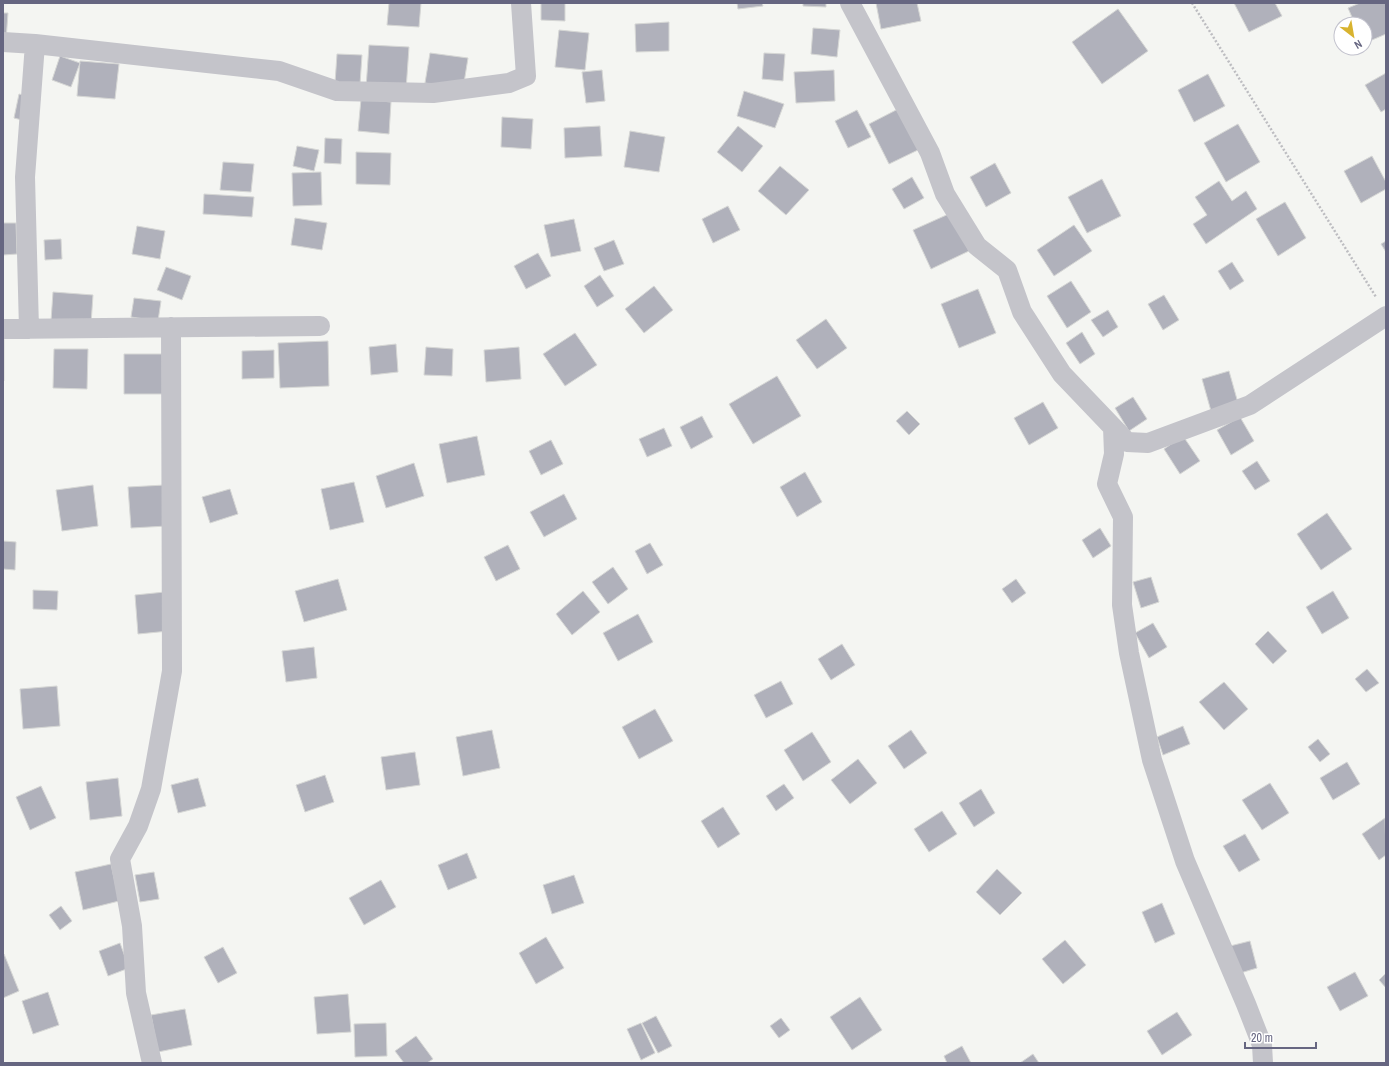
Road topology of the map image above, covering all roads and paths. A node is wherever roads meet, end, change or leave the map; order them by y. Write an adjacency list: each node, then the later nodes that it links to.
1 (521, 3): 5 (street)
2 (850, 3): 11 (street)
3 (1192, 3): 6 (path)
4 (3, 42): 5 (street)
5 (35, 44): 10 (street)
6 (1382, 308): 11 (street)
7 (320, 326): 8 (street)
8 (171, 327): 10 (street); 12 (street)
9 (3, 329): 10 (street)
10 (29, 329)
11 (1113, 427): 13 (street)
12 (152, 1063)
13 (1263, 1063)

